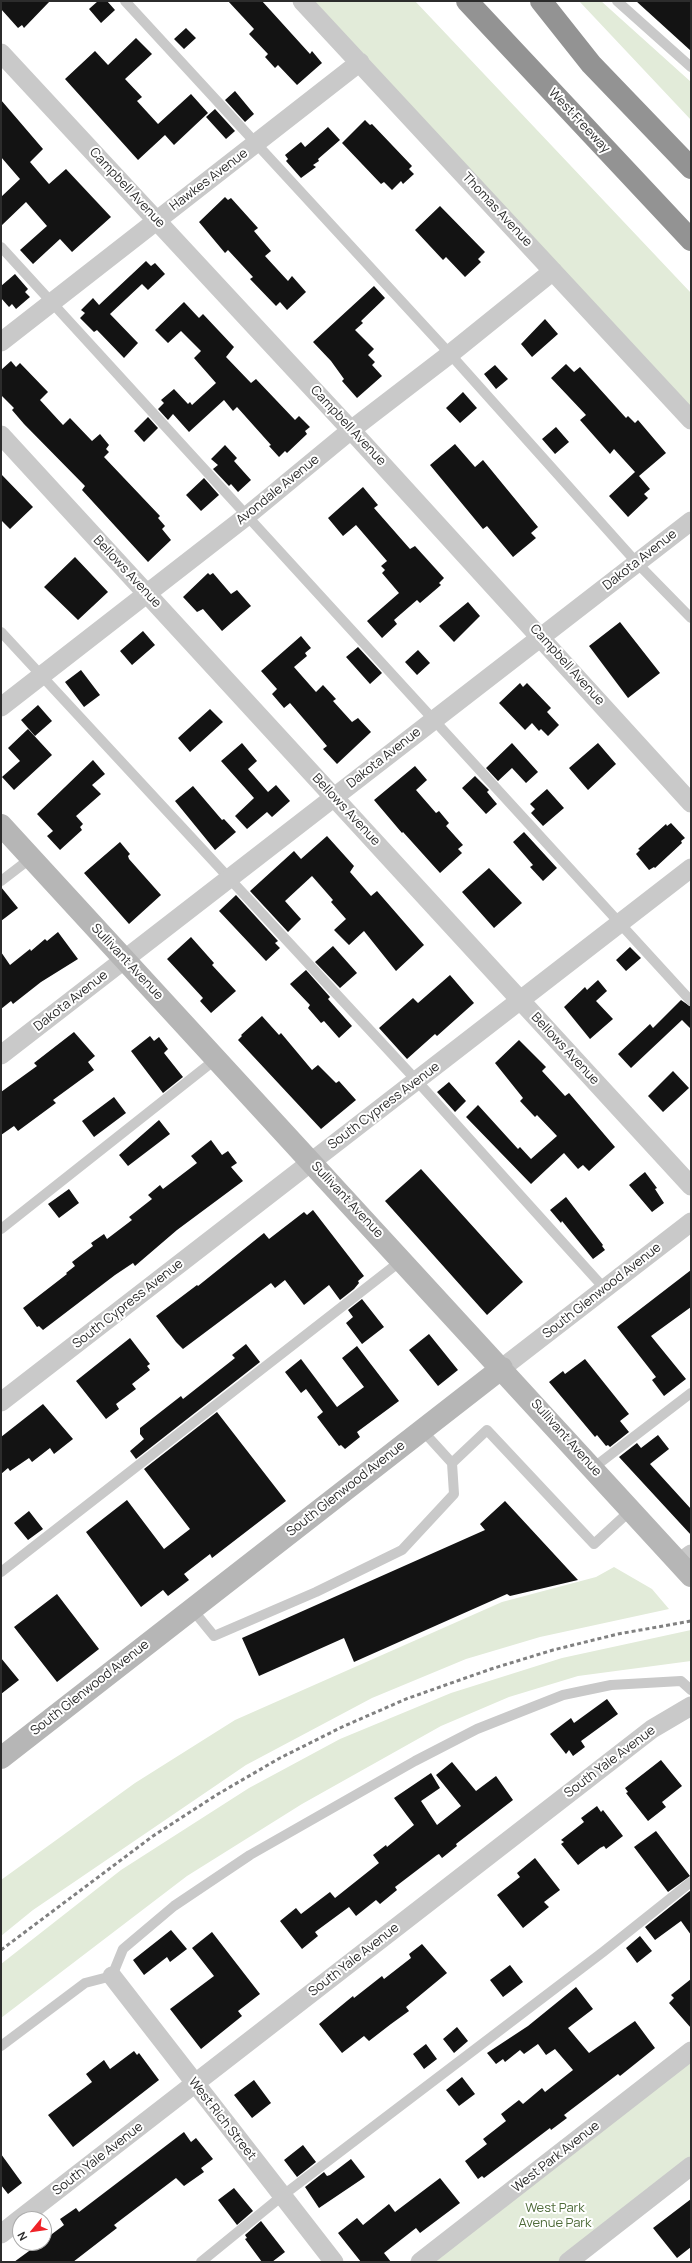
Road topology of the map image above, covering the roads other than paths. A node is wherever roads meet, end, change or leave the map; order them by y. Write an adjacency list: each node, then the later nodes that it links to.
1 (125, 1): 9 (lane)
2 (302, 1): 7 (street, Thomas Avenue)
3 (467, 1): 12 (highway, West Freeway)
4 (541, 1): 10 (highway)
5 (618, 1): 8 (lane)
6 (1, 53): 11 (street, Campbell Avenue)
7 (360, 62): 9 (street, Hawkes Avenue); 14 (street, Thomas Avenue)
8 (691, 67)
9 (257, 144): 11 (street, Hawkes Avenue); 17 (lane)
10 (691, 168)
11 (156, 219): 15 (street, Hawkes Avenue); 19 (street, Campbell Avenue)
12 (691, 240)
13 (1, 247): 15 (lane)
14 (553, 271): 17 (street, Avondale Avenue); 18 (street, Thomas Avenue)
15 (52, 303): 16 (street, Hawkes Avenue); 21 (lane)
16 (1, 342)
17 (450, 354): 19 (street, Avondale Avenue); 23 (lane)
18 (691, 420)
19 (351, 430): 21 (street, Avondale Avenue); 27 (street, Campbell Avenue)
20 (1, 435): 24 (street, Bellows Avenue)
21 (248, 515): 24 (street, Avondale Avenue); 30 (lane)
22 (691, 521): 23 (street, Dakota Avenue)
23 (637, 563): 25 (lane); 27 (street, Dakota Avenue)
24 (146, 593): 28 (street, Avondale Avenue); 31 (street, Bellows Avenue)
25 (691, 618)
26 (1, 632): 28 (lane)
27 (541, 636): 30 (street, Dakota Avenue); 32 (street, Campbell Avenue)
28 (41, 677): 29 (street, Avondale Avenue); 36 (lane)
29 (1, 707)
30 (433, 720): 31 (street, Dakota Avenue); 38 (lane)
31 (334, 797): 36 (street, Dakota Avenue); 40 (street, Bellows Avenue)
32 (691, 803)
33 (1, 825): 34 (street, Sullivant Avenue)
34 (31, 858): 37 (lane); 39 (street, Sullivant Avenue)
35 (691, 868): 38 (street, South Cypress Avenue)
36 (231, 879): 39 (street, Dakota Avenue); 44 (lane)
37 (1, 881)
38 (620, 922): 40 (street, South Cypress Avenue); 41 (lane)
39 (124, 959): 42 (street, Dakota Avenue); 43 (street, Sullivant Avenue)
40 (520, 1000): 44 (street, South Cypress Avenue); 46 (street, Bellows Avenue)
41 (691, 1001)
42 (1, 1055)
43 (216, 1059): 45 (street, Sullivant Avenue); 48 (lane)
44 (417, 1081): 45 (street, South Cypress Avenue); 50 (lane)
45 (311, 1162): 49 (street, Sullivant Avenue); 53 (street, South Cypress Avenue)
46 (691, 1186)
47 (691, 1222): 50 (street, South Glenwood Avenue)
48 (1, 1229)
49 (402, 1260): 51 (street, Sullivant Avenue); 59 (lane)
50 (604, 1288): 51 (street, South Glenwood Avenue)
51 (502, 1368): 54 (street, South Glenwood Avenue); 56 (street, Sullivant Avenue)
52 (691, 1393): 56 (lane)
53 (1, 1402)
54 (422, 1430): 55 (lane); 60 (street, South Glenwood Avenue)
55 (452, 1462): 57 (lane); 60 (lane)
56 (593, 1468): 57 (street, Sullivant Avenue)
57 (631, 1510): 58 (street, Sullivant Avenue)
58 (687, 1565)
59 (1, 1572)
60 (192, 1609): 63 (street, South Glenwood Avenue)
61 (691, 1690): 65 (lane)
62 (691, 1706): 68 (street, South Yale Avenue)
63 (1, 1758)
64 (691, 1882): 70 (lane)
65 (112, 1976): 66 (lane); 68 (street, West Rich Street)
66 (1, 2046)
67 (691, 2051): 76 (street, West Park Avenue)
68 (195, 2084): 70 (street, West Rich Street); 71 (street, South Yale Avenue)
69 (691, 2166): 77 (street)
70 (282, 2196): 74 (lane); 75 (street, West Rich Street)
71 (30, 2211)
72 (12, 2225): 73 (street, South Yale Avenue)
73 (1, 2234)
74 (201, 2262)
75 (334, 2262)
76 (420, 2262)
77 (568, 2262)

